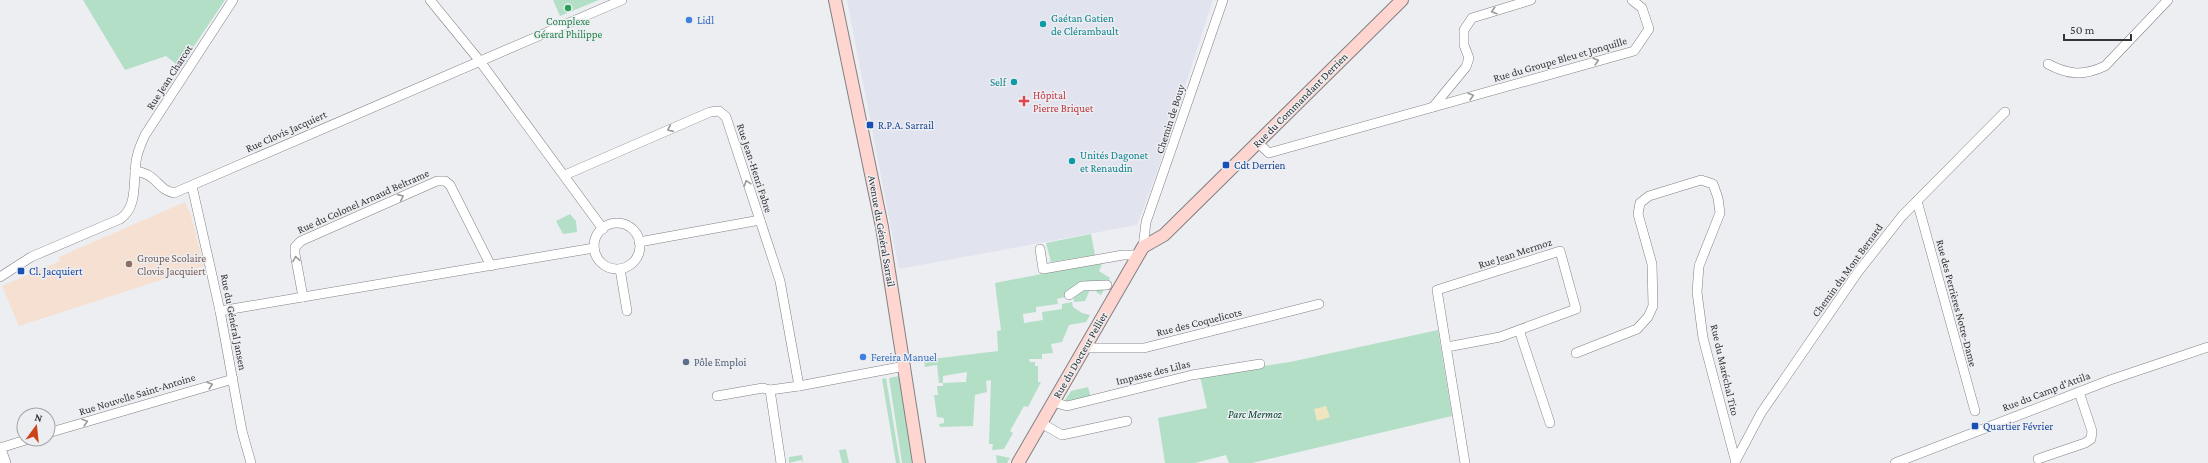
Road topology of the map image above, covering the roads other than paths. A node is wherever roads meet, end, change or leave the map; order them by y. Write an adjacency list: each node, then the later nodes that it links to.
1 (233, 0): 15 (street, Rue Jean Charcot)
2 (430, 0): 10 (street)
3 (622, 0): 10 (street, Rue Clovis Jacquiert)
4 (835, 0): 40 (main road, Avenue du Général Sarrail)
5 (1224, 0): 24 (street, Chemin de Bouy)
6 (1402, 0): 14 (main road, Rue du Commandant Derrien)
7 (1531, 0): 12 (street, one-way to 12)
8 (1632, 0): 12 (street, Rue du Groupe Bleu et Jonquille, one-way to 8)
9 (2168, 0): 11 (street)
10 (479, 60): 16 (street); 17 (street, Rue Clovis Jacquiert)
11 (2048, 64)
12 (1433, 107): 14 (street, Rue du Groupe Bleu et Jonquille)
13 (2005, 112): 18 (street, Chemin du Mont Bernard)
14 (1257, 142): 24 (main road, Rue du Commandant Derrien)
15 (135, 171): 17 (street, Rue Clovis Jacquiert); 27 (street)
16 (565, 175): 19 (street, Rue Jean-Henri Fabre, one-way to 16); 20 (street)
17 (192, 186): 32 (street, Rue du Général Jansen)
18 (1917, 201): 47 (street, Rue des Perrières Notre-Dame); 55 (street, Chemin du Mont Bernard)
19 (760, 220): 21 (street); 42 (street, Rue Jean-Henri Fabre)
20 (602, 229): 21 (street); 22 (street)
21 (639, 242): 26 (street)
22 (594, 248): 25 (street); 26 (street)
23 (1040, 249): 24 (street)
24 (1140, 251): 37 (main road, Rue du Docteur Pellier)
25 (491, 266): 30 (street); 30 (street, Rue du Colonel Arnaud Beltrame, one-way to 25)
26 (620, 269): 33 (street)
27 (0, 277)
28 (1107, 285): 29 (street)
29 (1069, 295)
30 (303, 297): 32 (street)
31 (1319, 304): 37 (street, Rue des Coquelicots)
32 (220, 311): 41 (street, Rue du Général Jansen)
33 (627, 311)
34 (1519, 330): 35 (street, Rue Jean Mermoz); 35 (street, Rue Jean Mermoz); 50 (street)
35 (1447, 346): 61 (street, Rue Jean Mermoz)
36 (2208, 347): 44 (street, Rue du Camp d'Attila)
37 (1084, 348): 46 (main road, Rue du Docteur Pellier)
38 (1576, 354): 55 (street, Rue du Maréchal Tito)
39 (1260, 364): 46 (street, Impasse des Lilas)
40 (905, 366): 42 (street); 59 (main road, Avenue du Général Sarrail)
41 (233, 378): 51 (street, Rue Nouvelle Saint-Antoine, one-way to 41); 57 (street, Rue du Général Jansen)
42 (799, 386): 43 (street)
43 (770, 390): 45 (street); 58 (street)
44 (2079, 392): 54 (street); 62 (street, Rue du Camp d'Attila)
45 (717, 396)
46 (1053, 402): 49 (main road, Rue du Docteur Pellier)
47 (1975, 411)
48 (1127, 421): 49 (street)
49 (1041, 423): 60 (main road, Rue du Docteur Pellier)
50 (1550, 423)
51 (56, 431)
52 (16, 443): 53 (street)
53 (0, 448): 56 (street)
54 (2038, 459)
55 (1735, 461)
56 (5, 463)
57 (251, 463)
58 (781, 463)
59 (919, 463)
60 (1018, 463)
61 (1465, 463)
62 (1895, 463)

